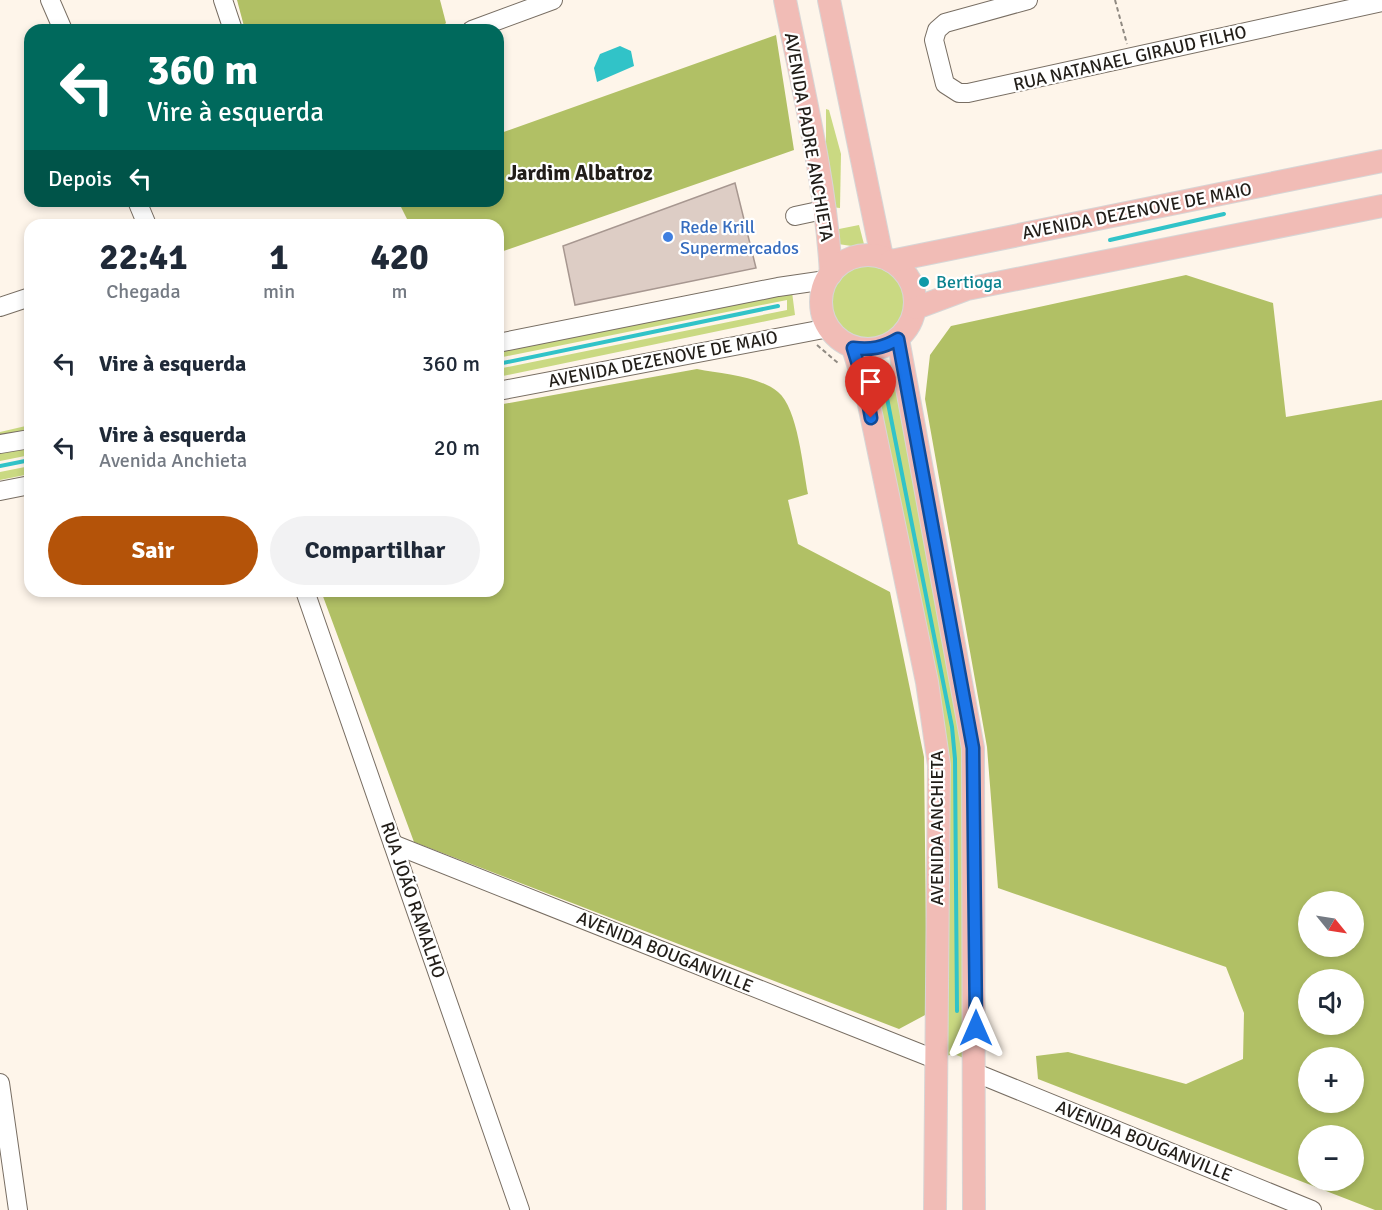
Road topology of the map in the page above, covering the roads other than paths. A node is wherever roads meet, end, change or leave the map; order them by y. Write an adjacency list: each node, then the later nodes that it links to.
1 (50, 0): 8 (street)
2 (223, 0): 9 (street)
3 (553, 0): 10 (street)
4 (785, 0): 13 (main road, AVENIDA PADRE ANCHIETA)
5 (829, 0): 15 (main road)
6 (1028, 0): 7 (street, RUA NATANAEL GIRAUD FILHO)
7 (1382, 2)
8 (60, 24)
9 (231, 24)
10 (488, 24)
11 (1382, 161): 15 (main road, AVENIDA DEZENOVE DE MAIO)
12 (1382, 206): 19 (main road)
13 (823, 210): 14 (street); 16 (main road, AVENIDA PADRE ANCHIETA)
14 (795, 216)
15 (887, 259): 16 (main road); 19 (main road)
16 (828, 277): 20 (main road); 22 (street)
17 (24, 299): 18 (street)
18 (0, 307)
19 (916, 308): 21 (main road)
20 (829, 328): 23 (main road); 24 (street, AVENIDA DEZENOVE DE MAIO)
21 (898, 339): 23 (main road); 32 (main road, AVENIDA ANCHIETA)
22 (504, 341)
23 (853, 348): 31 (main road, AVENIDA ANCHIETA)
24 (504, 390)
25 (24, 440): 26 (street)
26 (0, 444)
27 (24, 486): 28 (street)
28 (0, 491)
29 (308, 597): 30 (street, RUA JOÃO RAMALHO)
30 (393, 844): 31 (street, AVENIDA BOUGANVILLE); 37 (street, RUA JOÃO RAMALHO)
31 (937, 1060): 32 (main road); 34 (main road, AVENIDA ANCHIETA)
32 (976, 1073): 35 (main road, AVENIDA ANCHIETA); 40 (street, AVENIDA BOUGANVILLE)
33 (0, 1083): 36 (street)
34 (937, 1090): 35 (main road); 38 (main road, AVENIDA ANCHIETA)
35 (974, 1166): 39 (main road, AVENIDA ANCHIETA)
36 (18, 1210)
37 (520, 1210)
38 (935, 1210)
39 (974, 1210)
40 (1312, 1210)

